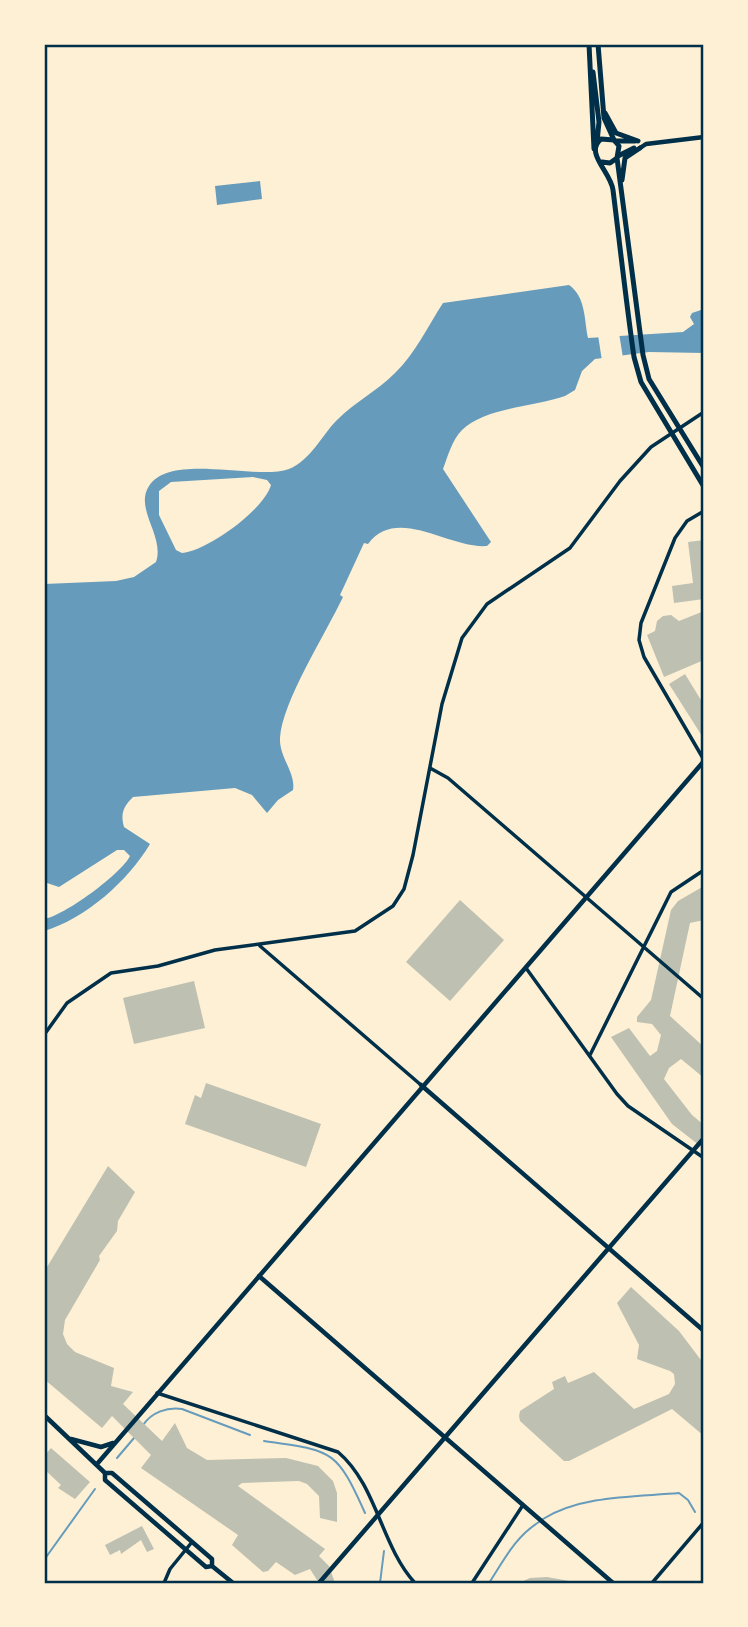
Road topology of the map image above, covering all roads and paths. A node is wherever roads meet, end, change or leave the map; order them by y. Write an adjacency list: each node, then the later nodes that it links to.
1 (589, 44): 8 (main road)
2 (598, 44): 3 (main road)
3 (605, 113): 5 (main road); 6 (main road)
4 (704, 137): 7 (street)
5 (614, 140): 6 (main road); 8 (main road); 10 (main road)
6 (638, 141): 7 (street)
7 (646, 144): 9 (street)
8 (596, 146): 11 (main road)
9 (640, 148): 10 (main road); 12 (main road)
10 (617, 157): 11 (main road); 12 (main road)
11 (602, 162): 15 (main road)
12 (625, 221): 14 (main road)
13 (704, 412): 14 (street)
14 (680, 427): 15 (street); 16 (main road)
15 (672, 432): 17 (main road); 20 (street)
16 (704, 468)
17 (704, 487)
18 (704, 511): 19 (street)
19 (704, 760): 22 (street)
20 (430, 768): 22 (street); 23 (street)
21 (704, 870): 24 (street)
22 (586, 897): 24 (street); 25 (street)
23 (260, 946): 27 (street); 29 (street)
24 (645, 947): 26 (street); 28 (street)
25 (525, 967): 28 (street); 29 (street)
26 (704, 999)
27 (44, 1035)
28 (590, 1056): 31 (street)
29 (421, 1085): 33 (street); 34 (street)
30 (704, 1138): 31 (street)
31 (694, 1150): 32 (street); 33 (street)
32 (704, 1158)
33 (610, 1250): 35 (street); 38 (street)
34 (259, 1276): 36 (street); 38 (street)
35 (704, 1331)
36 (157, 1393): 40 (street); 44 (street)
37 (44, 1415): 39 (street)
38 (446, 1437): 43 (street); 44 (street)
39 (70, 1439): 40 (street); 41 (street)
40 (117, 1440): 41 (street)
41 (97, 1464): 42 (street)
42 (105, 1473): 46 (street); 47 (street)
43 (523, 1505): 53 (street); 54 (street)
44 (377, 1517): 51 (street); 52 (street)
45 (704, 1522): 55 (street)
46 (192, 1542): 47 (street); 48 (street)
47 (186, 1549): 48 (street); 49 (street)
48 (212, 1566): 50 (street)
49 (164, 1583)
50 (233, 1583)
51 (319, 1583)
52 (415, 1583)
53 (472, 1583)
54 (613, 1583)
55 (652, 1583)

